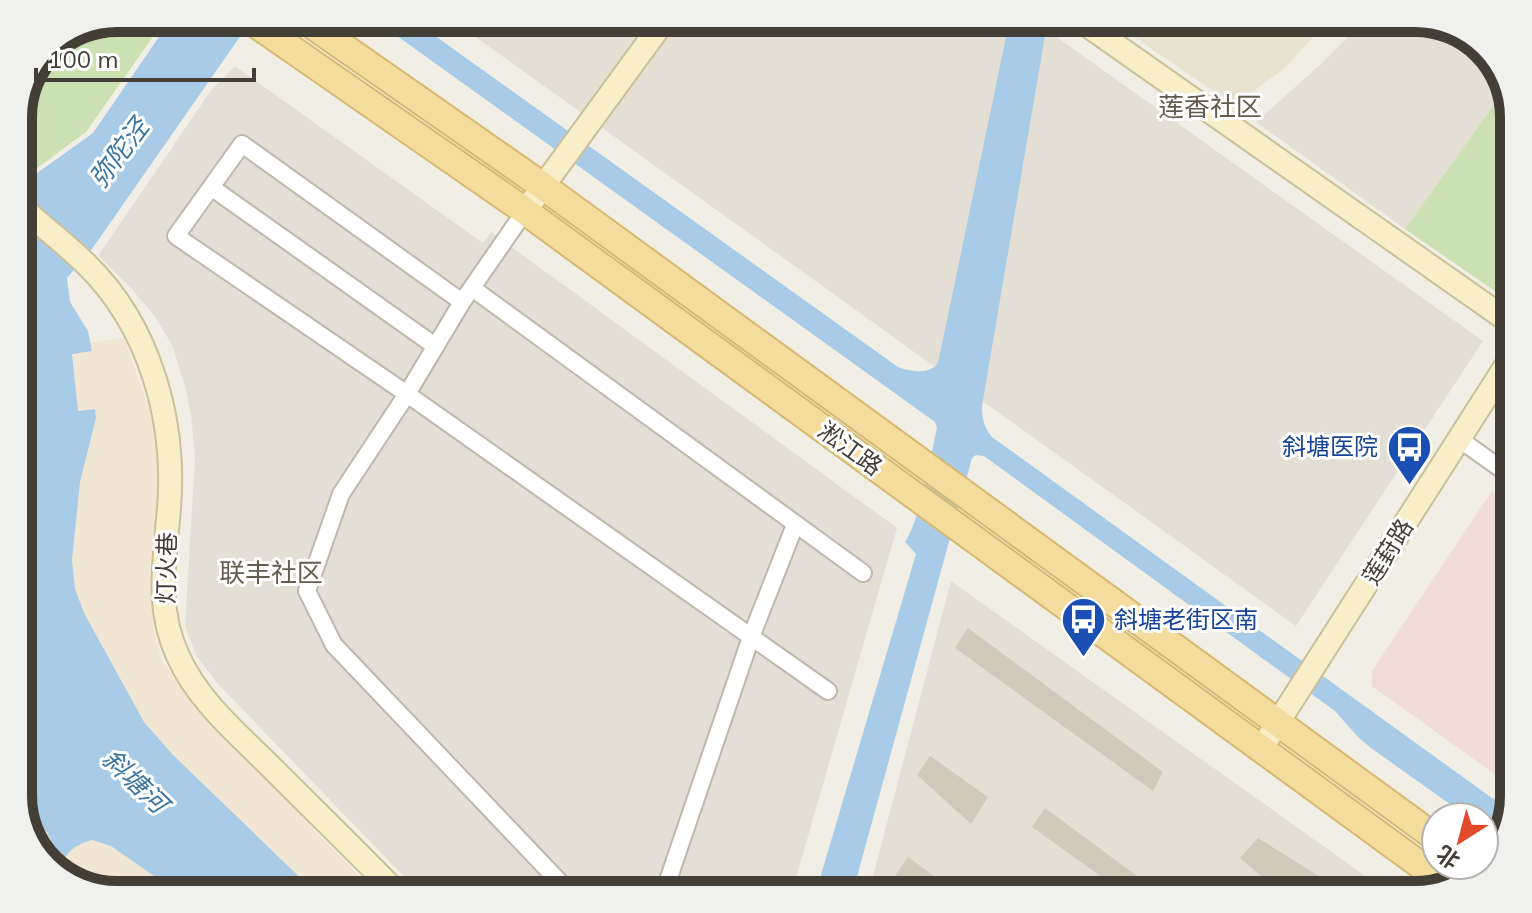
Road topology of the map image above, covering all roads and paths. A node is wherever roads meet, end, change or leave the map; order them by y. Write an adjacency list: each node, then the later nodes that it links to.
1 (267, 32): 7 (main road, 淞江路)
2 (322, 32): 6 (main road, 淞江路)
3 (656, 32): 6 (street)
4 (1097, 32): 10 (street)
5 (211, 187): 9 (street); 11 (street); 13 (street)
6 (544, 187): 7 (street); 20 (main road, 淞江路)
7 (525, 211): 9 (street); 21 (main road, 淞江路)
8 (32, 216): 23 (street, 灯火巷)
9 (467, 295): 11 (street); 16 (street)
10 (1500, 315)
11 (435, 346): 13 (street)
12 (1500, 375): 14 (street, 莲葑路)
13 (407, 394): 18 (street); 27 (street)
14 (1459, 439): 15 (street); 20 (street, 莲葑路)
15 (1500, 468)
16 (795, 525): 17 (street); 18 (street)
17 (863, 573)
18 (751, 637): 19 (street); 28 (street)
19 (828, 691)
20 (1279, 723): 21 (street, 莲葑路); 22 (main road, 淞江路)
21 (1261, 749): 24 (main road, 淞江路)
22 (1420, 826)
23 (381, 877): 25 (street); 26 (street, 灯火巷)
24 (1438, 878)
25 (376, 881)
26 (385, 881)
27 (559, 881)
28 (668, 881)

